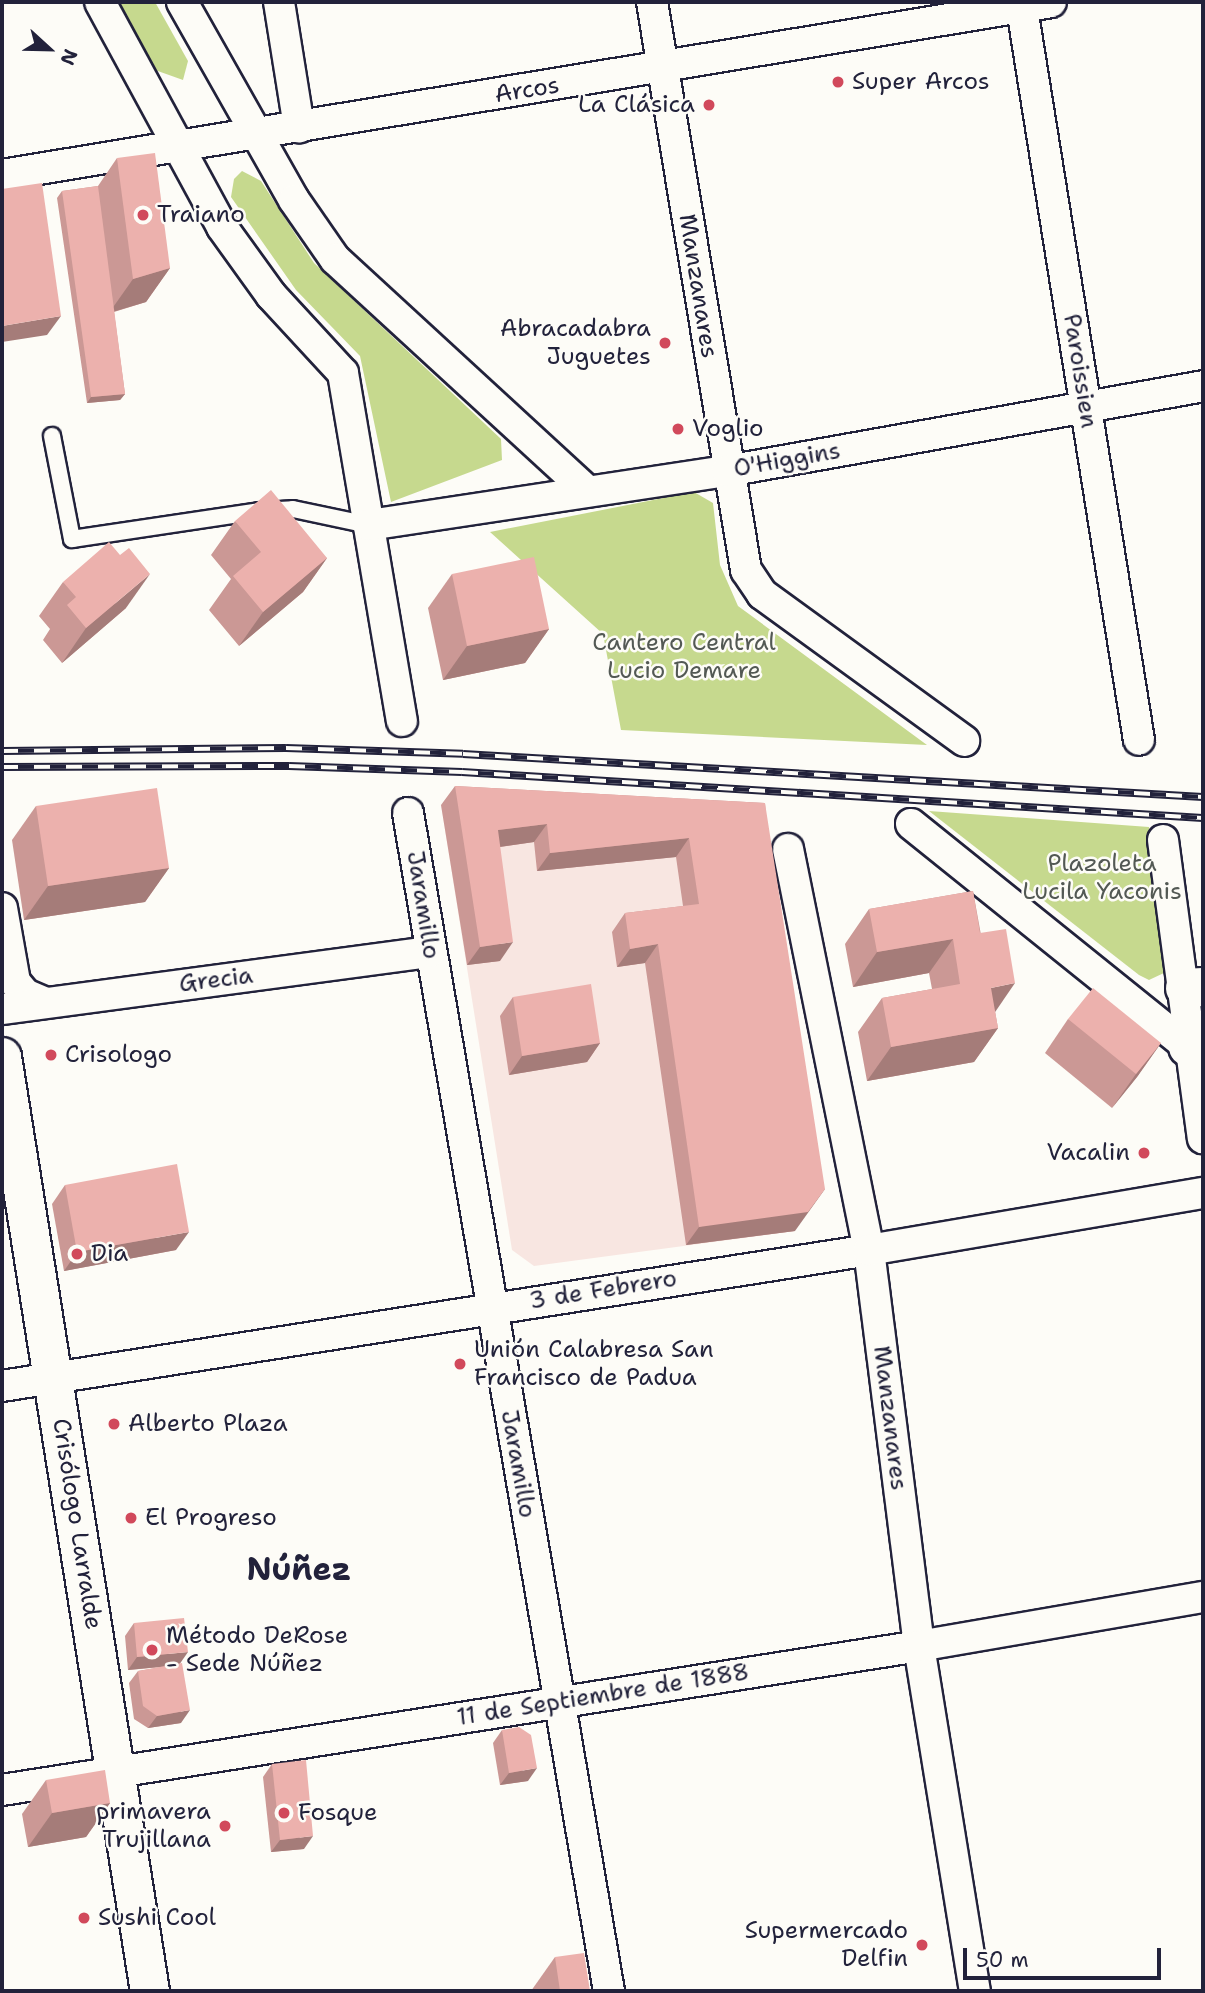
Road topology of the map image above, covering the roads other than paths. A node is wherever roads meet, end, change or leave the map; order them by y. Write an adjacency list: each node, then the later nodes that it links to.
1 (100, 2): 10 (street)
2 (182, 2): 9 (street)
3 (279, 2): 8 (street)
4 (652, 2): 7 (street, Manzanares)
5 (1051, 2): 6 (street, Arcos)
6 (1021, 4): 7 (street, Arcos); 13 (street, Paroissien)
7 (663, 68): 8 (street, Arcos); 15 (street, Manzanares)
8 (299, 127): 9 (street, Arcos)
9 (255, 134): 10 (street, Arcos); 16 (street)
10 (175, 145): 11 (street, Arcos); 17 (street)
11 (2, 175)
12 (1203, 386): 13 (street, O'Higgins)
13 (1086, 407): 15 (street, O'Higgins); 19 (street, Paroissien)
14 (52, 436): 17 (lane)
15 (727, 471): 16 (street, O'Higgins); 20 (street, Manzanares)
16 (587, 491): 17 (street, O'Higgins)
17 (369, 525): 18 (street)
18 (402, 721)
19 (1139, 740)
20 (964, 741)
21 (408, 813): 26 (street, Jaramillo)
22 (911, 824): 30 (street)
23 (1163, 840): 27 (street)
24 (788, 849): 34 (street, Manzanares)
25 (2, 908): 28 (street)
26 (430, 952): 28 (street, Grecia); 35 (street, Jaramillo)
27 (1194, 988): 30 (street)
28 (44, 1002): 29 (street, Grecia)
29 (2, 1009)
30 (1196, 1052): 32 (street)
31 (2, 1057): 36 (street, Crisólogo Larralde)
32 (1203, 1138)
33 (1203, 1193): 34 (street, 3 de Febrero)
34 (869, 1251): 35 (street, 3 de Febrero); 39 (street, Manzanares)
35 (492, 1307): 36 (street, 3 de Febrero); 40 (street, Jaramillo)
36 (53, 1377): 37 (street, 3 de Febrero); 41 (street, Crisólogo Larralde)
37 (2, 1386)
38 (1203, 1597): 39 (street, 11 de Septiembre de 1888)
39 (919, 1646): 40 (street, 11 de Septiembre de 1888); 45 (street, Manzanares)
40 (559, 1702): 41 (street, 11 de Septiembre de 1888); 44 (street, Jaramillo)
41 (117, 1772): 42 (street, 11 de Septiembre de 1888); 43 (street, Crisólogo Larralde)
42 (2, 1790)
43 (150, 1991)
44 (609, 1991)
45 (975, 1991)

